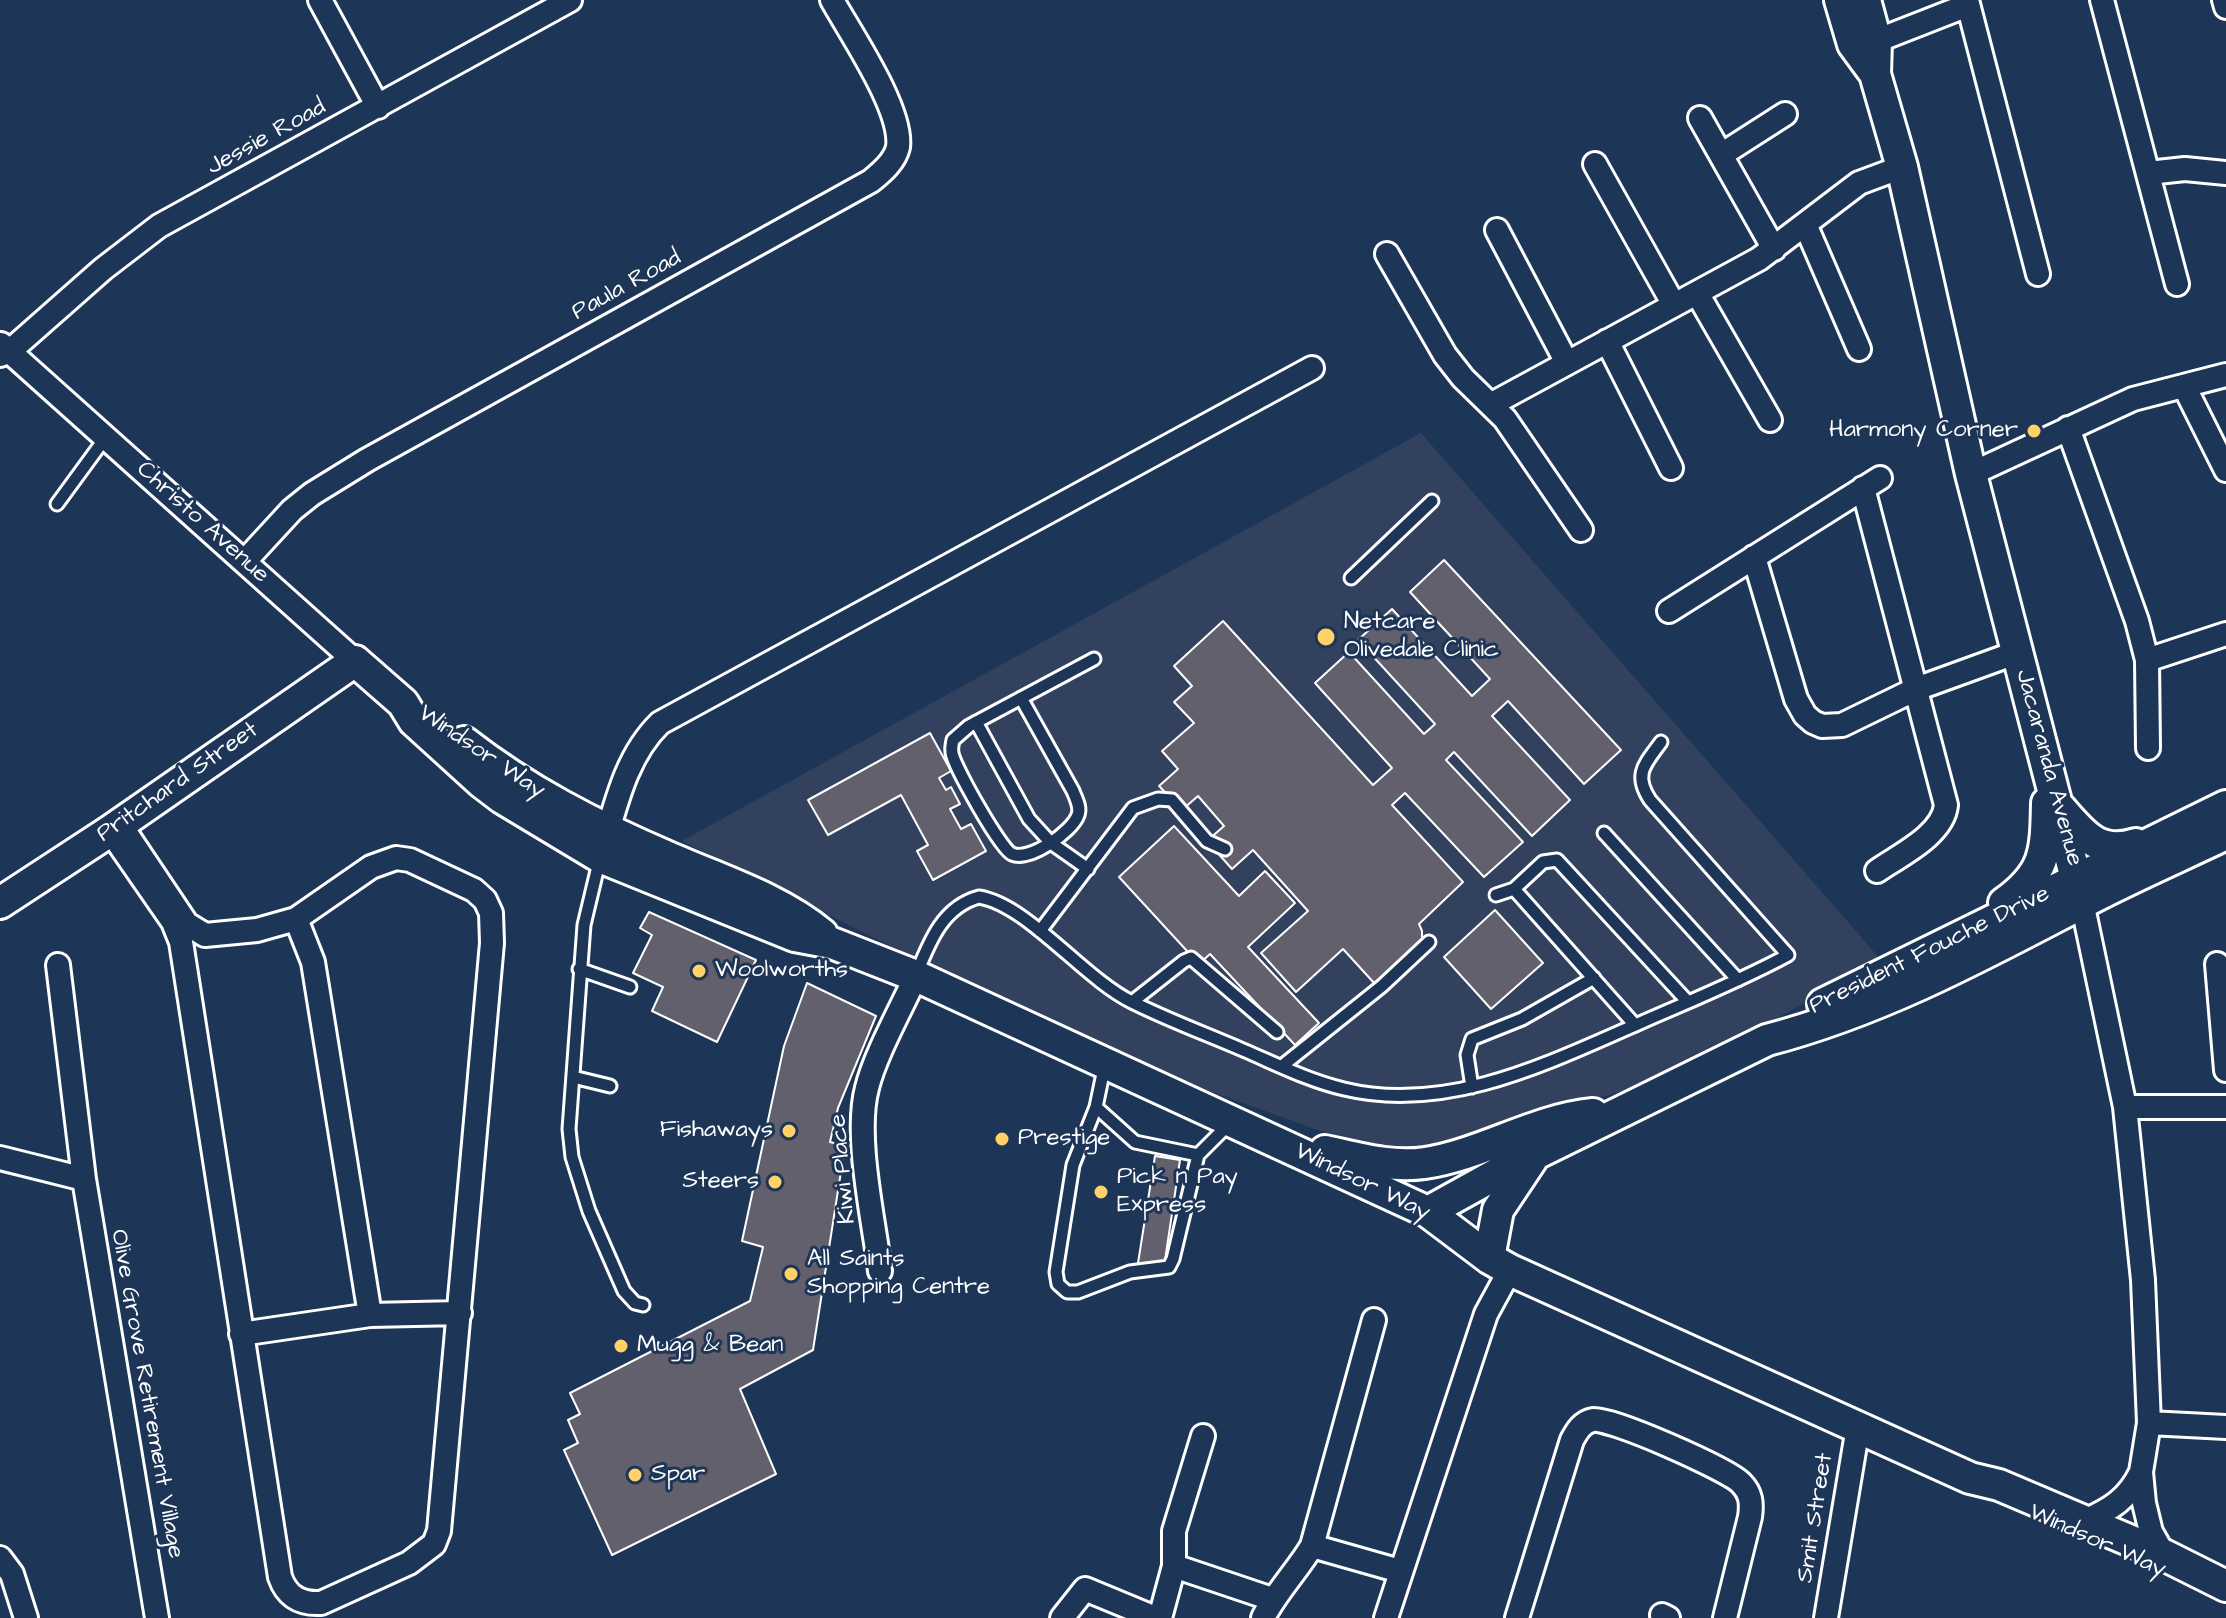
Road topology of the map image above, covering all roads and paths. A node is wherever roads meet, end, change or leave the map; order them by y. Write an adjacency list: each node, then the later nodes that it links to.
1 (320, 0): 12 (street)
2 (570, 0): 12 (street, Jessie Road)
3 (832, 0): 46 (street, Paula Road)
4 (1840, 0): 11 (street, Jacaranda Avenue)
5 (1865, 0): 10 (street, Jacaranda Avenue)
6 (2102, 0): 18 (street)
7 (2224, 0): 9 (street)
8 (1967, 2): 10 (street); 24 (street)
9 (2226, 7)
10 (1876, 41): 11 (street, Jacaranda Avenue)
11 (1875, 74): 17 (street, Jacaranda Avenue)
12 (378, 107): 30 (street, Jessie Road)
13 (1785, 114): 15 (street)
14 (1700, 118): 15 (street)
15 (1721, 155): 22 (street)
16 (1595, 164): 27 (street)
17 (1902, 167): 20 (street); 41 (street, Jacaranda Avenue)
18 (2148, 173): 19 (street); 25 (street)
19 (2226, 173)
20 (1805, 224): 22 (street); 29 (street)
21 (1497, 230): 31 (street)
22 (1774, 249): 26 (street)
23 (1387, 254): 35 (street)
24 (2038, 274)
25 (2177, 284)
26 (1697, 293): 27 (street); 36 (street)
27 (1674, 305): 28 (street)
28 (1607, 341): 31 (street); 39 (street)
29 (1859, 349)
30 (3, 350): 38 (street, Christo Avenue)
31 (1567, 363): 35 (street)
32 (1312, 368): 68 (street)
33 (2226, 375): 34 (street)
34 (2184, 386): 37 (street); 40 (street)
35 (1492, 404): 44 (street)
36 (1770, 420)
37 (2068, 428): 41 (street); 52 (street)
38 (106, 437): 43 (lane); 46 (street, Christo Avenue)
39 (1671, 468)
40 (2226, 470)
41 (1971, 474): 50 (street, Jacaranda Avenue)
42 (1432, 501): 47 (lane)
43 (57, 504)
44 (1581, 530)
45 (1754, 557): 48 (street); 54 (street); 54 (street)
46 (245, 561): 53 (street, Christo Avenue)
47 (1351, 578)
48 (1669, 611)
49 (2226, 634): 52 (street)
50 (2018, 652): 54 (street); 60 (street, Jacaranda Avenue)
51 (1094, 659): 55 (lane)
52 (2147, 660): 59 (street)
53 (355, 661): 56 (street, Christo Avenue); 63 (street, Pritchard Street)
54 (1916, 689): 71 (street)
55 (1021, 698): 57 (lane); 67 (lane)
56 (403, 703): 68 (street, Windsor Way)
57 (976, 722): 67 (lane); 67 (lane)
58 (1661, 742): 88 (lane)
59 (2148, 748)
60 (2048, 764): 62 (street, Jacaranda Avenue); 80 (street)
61 (2226, 806): 64 (street, President Fouche Drive)
62 (2059, 807): 64 (street); 73 (street, Jacaranda Avenue)
63 (115, 827): 75 (street, Pritchard Street); 76 (street)
64 (2175, 831): 73 (street, President Fouche Drive)
65 (1604, 833): 88 (lane)
66 (2226, 834): 73 (street, President Fouche Drive)
67 (1051, 843): 70 (lane)
68 (604, 844): 85 (lane); 86 (street, Windsor Way)
69 (1225, 849): 70 (lane)
70 (1088, 869): 78 (lane)
71 (1877, 871)
72 (1514, 889): 74 (lane); 87 (lane); 91 (lane)
73 (2080, 890): 80 (street, President Fouche Drive); 94 (street, President Fouche Drive); 102 (street, Jacaranda Avenue)
74 (1496, 895)
75 (3, 896)
76 (178, 919): 79 (street); 84 (street)
77 (296, 919): 79 (street); 115 (street); 116 (street)
78 (1040, 931): 86 (lane); 90 (lane)
79 (205, 935): 84 (street)
80 (1954, 939): 94 (street, President Fouche Drive)
81 (1429, 942): 96 (lane)
82 (2217, 964): 97 (street)
83 (58, 965): 110 (street, Olive Grove Retirement Village)
84 (185, 969): 118 (street)
85 (579, 969): 89 (lane); 98 (lane)
86 (916, 976): 95 (street, Windsor Way); 113 (street, Kiwi Place)
87 (1594, 978): 92 (lane); 100 (lane)
88 (1738, 980): 91 (lane)
89 (630, 987)
90 (1132, 1002): 93 (lane); 96 (lane)
91 (1688, 1002): 92 (lane)
92 (1635, 1025): 100 (lane)
93 (1277, 1032)
94 (1767, 1040): 104 (street, President Fouche Drive)
95 (1105, 1064): 101 (lane); 105 (street, Windsor Way)
96 (1282, 1066): 100 (lane)
97 (2226, 1070)
98 (573, 1077): 99 (lane); 114 (lane)
99 (610, 1086)
100 (1472, 1087)
101 (1096, 1107): 108 (lane); 108 (lane)
102 (2125, 1107): 103 (street); 119 (street, Jacaranda Avenue)
103 (2226, 1107)
104 (1616, 1113): 106 (street); 107 (street, President Fouche Drive)
105 (1232, 1120): 106 (street, Windsor Way); 108 (lane)
106 (1276, 1141): 111 (street, Windsor Way)
107 (1535, 1154): 111 (street, President Fouche Drive); 112 (street)
108 (1198, 1155)
109 (0, 1158): 110 (street)
110 (84, 1179): 135 (street, Olive Grove Retirement Village)
111 (1428, 1212): 112 (street, Windsor Way)
112 (1500, 1264): 120 (street, Windsor Way); 130 (street)
113 (880, 1271)
114 (643, 1305)
115 (460, 1313): 116 (street); 118 (street)
116 (370, 1315): 118 (street)
117 (1374, 1320): 126 (street)
118 (241, 1334)
119 (2149, 1423): 121 (street); 123 (street, Jacaranda Avenue)
120 (1858, 1427): 124 (street, Windsor Way); 141 (street, Smit Street)
121 (2226, 1427)
122 (1203, 1436): 129 (street)
123 (2141, 1472): 125 (street, Jacaranda Avenue); 127 (street, Jacaranda Avenue)
124 (1970, 1478): 125 (street, Windsor Way); 132 (street, Windsor Way)
125 (2085, 1521): 127 (street, Windsor Way)
126 (1312, 1546): 130 (street); 133 (street)
127 (2164, 1555): 131 (street, Windsor Way)
128 (0, 1558): 134 (street)
129 (1174, 1566): 133 (street); 137 (street)
130 (1400, 1571): 138 (street)
131 (2226, 1586)
132 (2226, 1602)
133 (1268, 1608)
134 (26, 1618)
135 (157, 1618)
136 (1062, 1618): 137 (street)
137 (1158, 1618)
138 (1386, 1618)
139 (1517, 1618): 140 (street)
140 (1725, 1618)
141 (1826, 1618)

